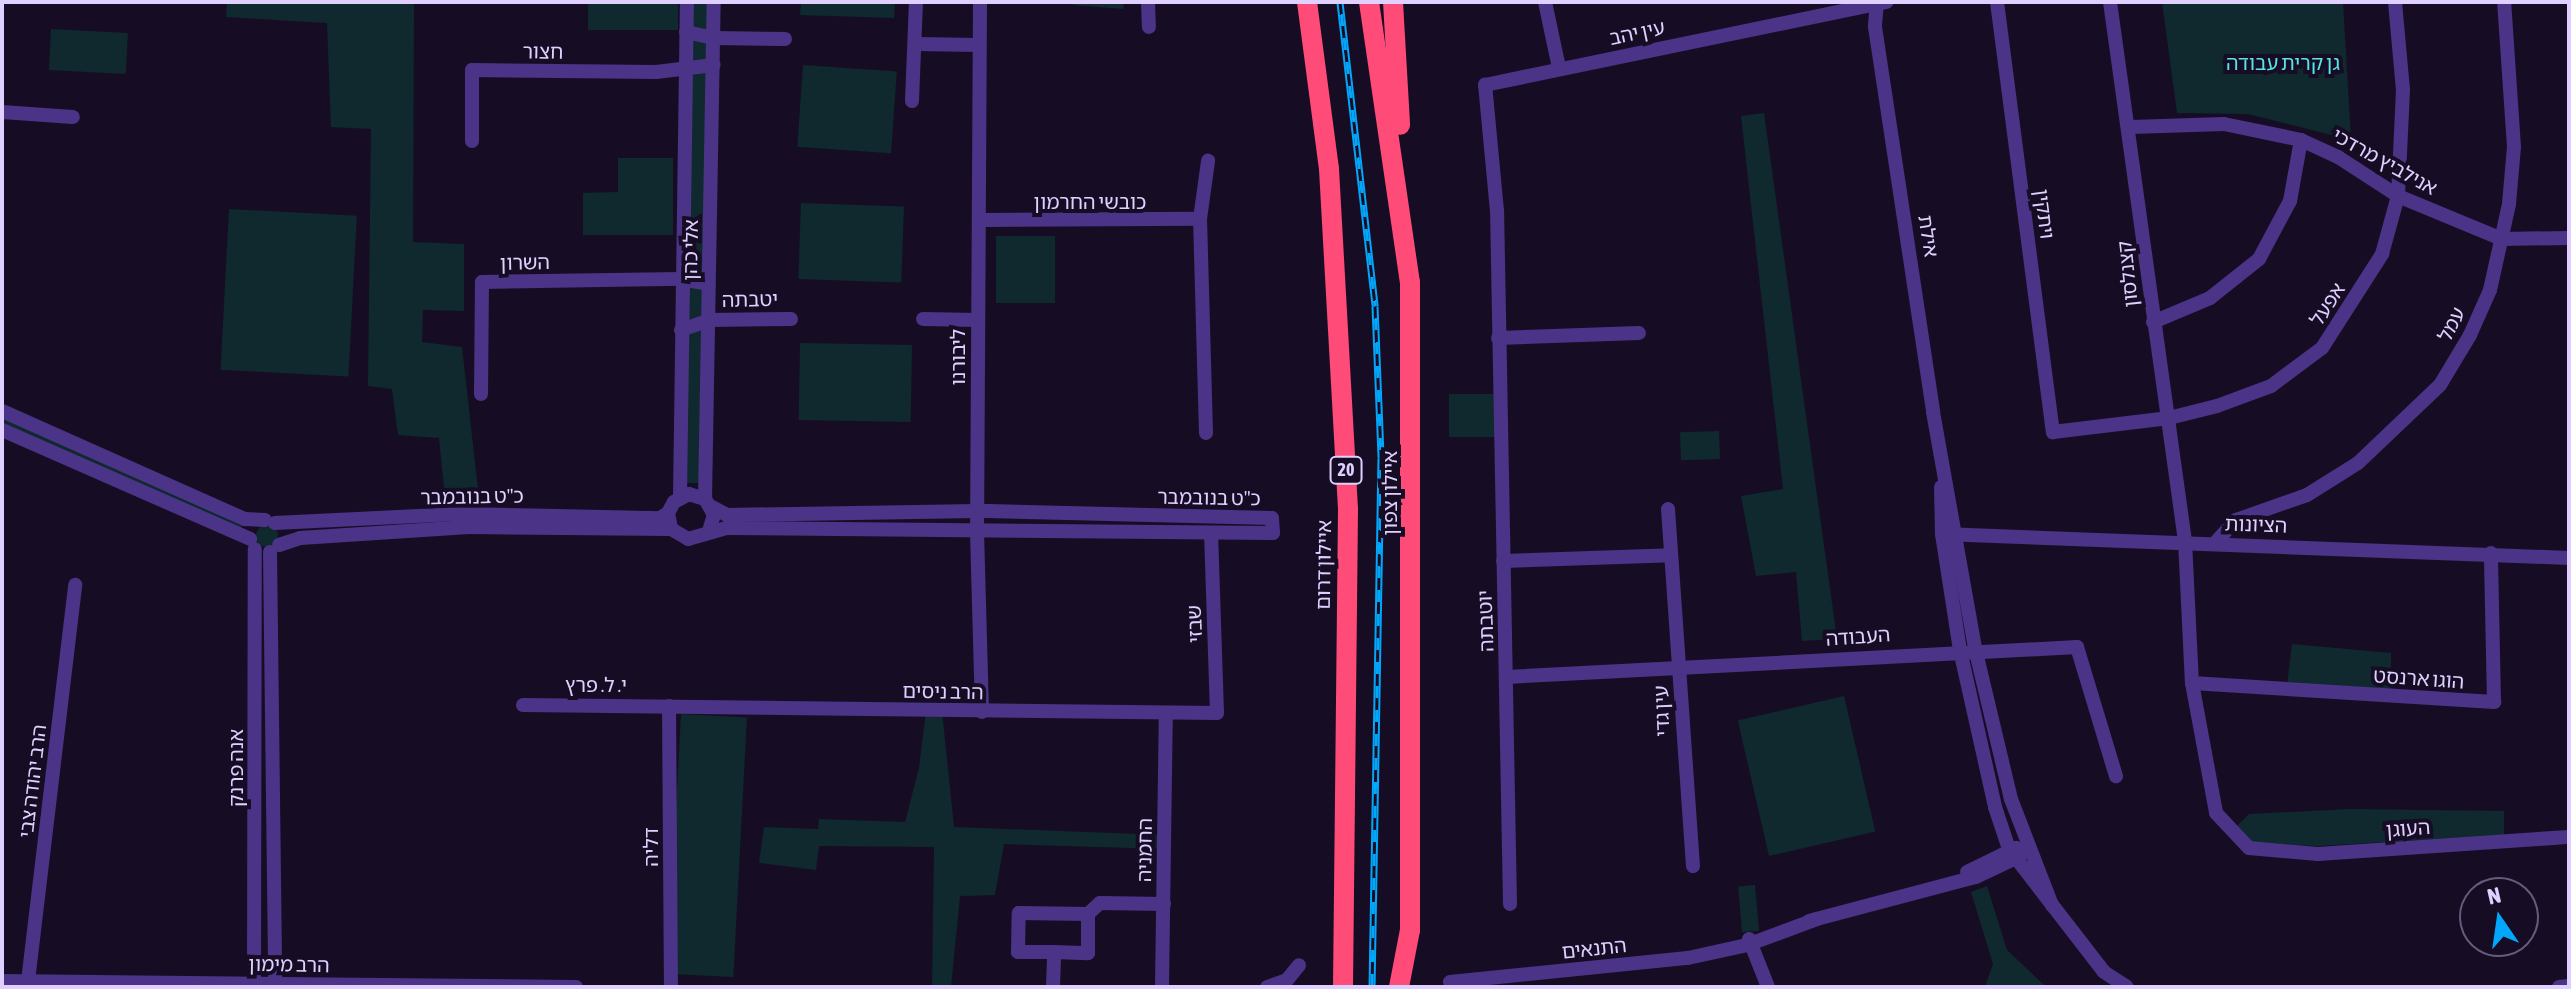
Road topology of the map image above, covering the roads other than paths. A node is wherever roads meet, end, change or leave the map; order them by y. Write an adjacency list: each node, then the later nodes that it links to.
1 (687, 2): 18 (street, אלי כהן)
2 (714, 2): 16 (street, אלי כהן)
3 (916, 2): 19 (street)
4 (980, 2): 20 (street, ליבורנו)
5 (1148, 2): 15 (street)
6 (1307, 2): 112 (highway, איילון דרום / 20)
7 (1369, 2): 33 (highway, איילון צפון)
8 (1393, 2): 33 (highway)
9 (1545, 2): 22 (street)
10 (1997, 2): 54 (street, ויתקין)
11 (2110, 2): 28 (street, קצנלסון)
12 (2395, 2): 32 (street, אפעל)
13 (2504, 2): 37 (street, עמל)
14 (1874, 3): 22 (street, עין יהב); 64 (street, אילת)
15 (1149, 27)
16 (714, 38): 17 (street); 18 (street); 21 (street, אלי כהן)
17 (785, 39)
18 (686, 40): 23 (street, אלי כהן)
19 (916, 44): 20 (street); 25 (street)
20 (978, 45): 35 (street, ליבורנו)
21 (714, 65): 23 (street, חצור); 24 (street, אלי כהן)
22 (1559, 68): 49 (street, יוטבתה)
23 (685, 71): 24 (street, חצור); 30 (street, חצור); 39 (street, אלי כהן)
24 (712, 80): 38 (street, אלי כהן)
25 (912, 101)
26 (2, 112): 27 (street)
27 (73, 117)
28 (2131, 127): 29 (street, אנילביץ מרדכי); 46 (street, קצנלסון)
29 (2301, 140): 32 (street, אנילביץ מרדכי); 46 (street)
30 (472, 141)
31 (1208, 161): 34 (street)
32 (2398, 196): 37 (street, אנילביץ מרדכי); 52 (street, אפעל)
33 (1401, 201): 96 (highway, איילון צפון)
34 (1200, 219): 35 (street, כובשי החרמון); 55 (street)
35 (979, 220): 45 (street, ליבורנו)
36 (2569, 238): 37 (street, אנילביץ מרדכי)
37 (2502, 239): 67 (street, עמל)
38 (710, 267): 39 (street, השרון); 40 (street, אלי כהן)
39 (681, 279): 40 (street, השרון); 41 (street, אלי כהן); 50 (street, השרון)
40 (709, 284): 44 (street, אלי כהן)
41 (680, 311): 44 (street, יטבתה); 47 (street, אלי כהן)
42 (791, 319): 44 (street, יטבתה)
43 (923, 319): 45 (street)
44 (710, 320): 47 (street, יטבתה); 57 (street, אלי כהן)
45 (977, 320): 59 (street, ליבורנו)
46 (2153, 322): 52 (street, קצנלסון)
47 (681, 330): 56 (street, אלי כהן)
48 (1639, 333): 49 (street)
49 (1498, 338): 72 (street, יוטבתה)
50 (481, 394)
51 (2, 411): 60 (street, כ"ט בנובמבר)
52 (2169, 418): 54 (street, אפעל); 66 (street, קצנלסון)
53 (2, 430): 68 (street)
54 (2053, 432)
55 (1206, 433)
56 (680, 497): 57 (street); 61 (street)
57 (708, 503): 59 (street, כ"ט בנובמבר); 62 (street)
58 (1668, 509): 70 (street, עין גדי)
59 (977, 511): 63 (street, ליבורנו); 65 (street, כ"ט בנובמבר)
60 (270, 521): 61 (street, כ"ט בנובמבר); 68 (street); 68 (street)
61 (670, 521): 62 (street); 68 (street, כ"ט בנובמבר)
62 (709, 531): 63 (street, כ"ט בנובמבר)
63 (977, 532): 65 (street, כ"ט בנובמבר); 81 (street, ליבורנו)
64 (1949, 533): 66 (street, הציונות); 74 (street, אילת); 75 (street, אילת)
65 (1211, 534): 83 (street, שבזי)
66 (2185, 541): 67 (street, הציונות); 78 (street)
67 (2216, 542): 69 (street, הציונות)
68 (264, 546): 104 (street, אנה פרנק); 105 (street, אנה פרנק)
69 (2491, 553): 71 (street, הציונות); 78 (street, הוגו ארנסט)
70 (1671, 555): 72 (street); 76 (street, עין גדי)
71 (2569, 558)
72 (1503, 561): 77 (street, יוטבתה)
73 (75, 585): 101 (street, הרב יהודה צבי)
74 (1975, 648): 75 (street, העבודה); 84 (street, העבודה); 87 (street, אילת)
75 (1960, 650): 76 (street, העבודה); 85 (street, אילת)
76 (1679, 669): 77 (street, העבודה); 89 (street, עין גדי)
77 (1507, 677): 93 (street, יוטבתה)
78 (2192, 683): 86 (street, העוגן)
79 (523, 705): 80 (street, י. ל. פרץ)
80 (669, 706): 81 (street, הרב ניסים); 108 (street, דליה)
81 (982, 712): 82 (street, הרב ניסים)
82 (1166, 713): 83 (street, הרב ניסים); 92 (street, החמניה)
83 (1217, 713)
84 (2116, 776)
85 (2000, 822): 88 (street, אילת); 90 (street)
86 (2569, 837)
87 (2028, 845): 88 (street, התנאים); 94 (street, אילת)
88 (2012, 856): 90 (street, התנאים); 91 (street, התנאים); 94 (street)
89 (1693, 866)
90 (1975, 868): 91 (street, התנאים)
91 (1934, 888): 97 (street, התנאים)
92 (1164, 904): 95 (street); 110 (street, החמניה)
93 (1510, 904)
94 (2052, 905): 116 (street)
95 (1088, 914): 98 (street); 98 (street)
96 (1410, 930): 113 (highway, איילון צפון); 114 (highway)
97 (1747, 943): 102 (street, התנאים); 115 (street)
98 (1054, 952): 109 (street)
99 (1299, 965): 111 (street)
100 (2, 981): 101 (street, הרב מימון)
101 (28, 981): 103 (street, הרב מימון)
102 (1450, 982)
103 (115, 984): 104 (street, הרב מימון)
104 (254, 985): 105 (street, הרב מימון)
105 (275, 985): 107 (street, הרב מימון)
106 (2569, 986): 117 (street)
107 (576, 987)
108 (671, 987)
109 (1053, 987)
110 (1162, 987)
111 (1267, 987)
112 (1343, 987)
113 (1399, 987)
114 (1411, 987)
115 (1767, 987)
116 (2127, 987)
117 (2559, 987)

